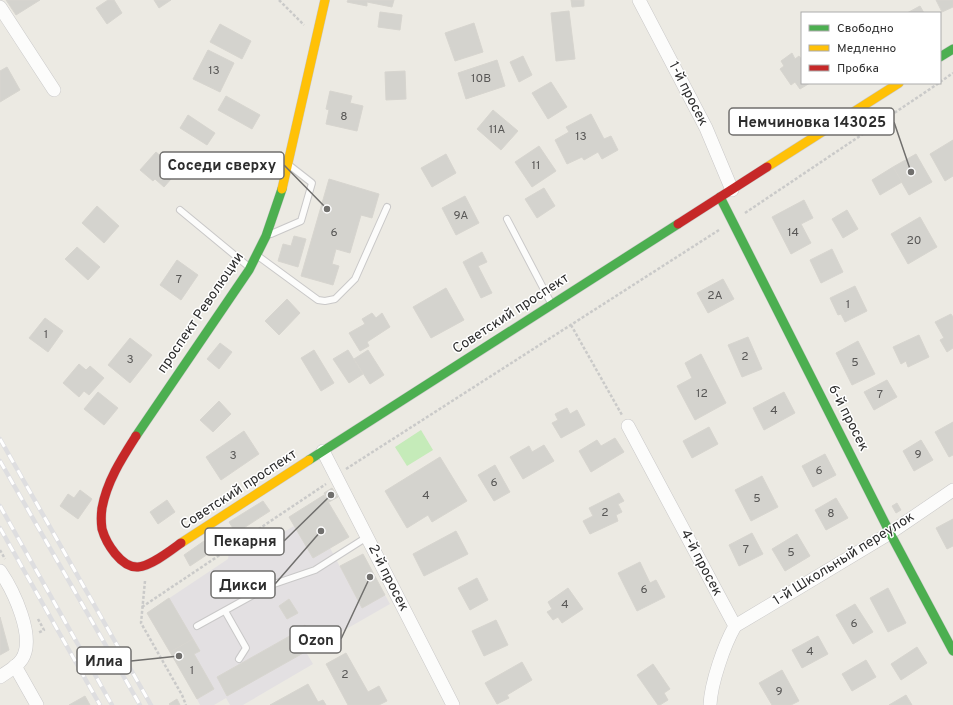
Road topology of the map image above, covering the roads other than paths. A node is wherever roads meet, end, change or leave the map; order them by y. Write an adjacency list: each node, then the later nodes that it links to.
1 (325, 0): 8 (street, проспект Революции)
2 (639, 0): 9 (street, 1-й просек)
3 (0, 7): 7 (street)
4 (953, 49): 5 (street)
5 (941, 56)
6 (897, 84): 9 (street, Советский проспект)
7 (54, 90)
8 (288, 164): 14 (street, проспект Революции); 14 (lane)
9 (732, 190): 10 (street, Советский проспект)
10 (720, 197): 17 (street, Советский проспект); 21 (street, 6-й просек)
11 (387, 207): 15 (lane)
12 (180, 210): 16 (lane)
13 (506, 219): 17 (lane)
14 (266, 236): 15 (street, проспект Революции)
15 (257, 255): 16 (street, проспект Революции)
16 (250, 268): 23 (street, проспект Революции)
17 (552, 304): 19 (street, Советский проспект)
18 (628, 426): 27 (street, 4-й просек)
19 (323, 451): 22 (street, 2-й просек); 23 (street, Советский проспект)
20 (953, 490): 21 (street, 1-й Школьный переулок)
21 (890, 533): 27 (street, 1-й Школьный переулок); 28 (street, 6-й просек)
22 (367, 537): 25 (lane); 33 (street, 2-й просек)
23 (138, 568)
24 (0, 571): 30 (street)
25 (225, 611): 26 (lane); 29 (lane)
26 (197, 626)
27 (735, 626): 34 (street)
28 (953, 651)
29 (239, 659)
30 (15, 666): 31 (street); 32 (street)
31 (0, 676)
32 (37, 705)
33 (453, 705)
34 (710, 705)

